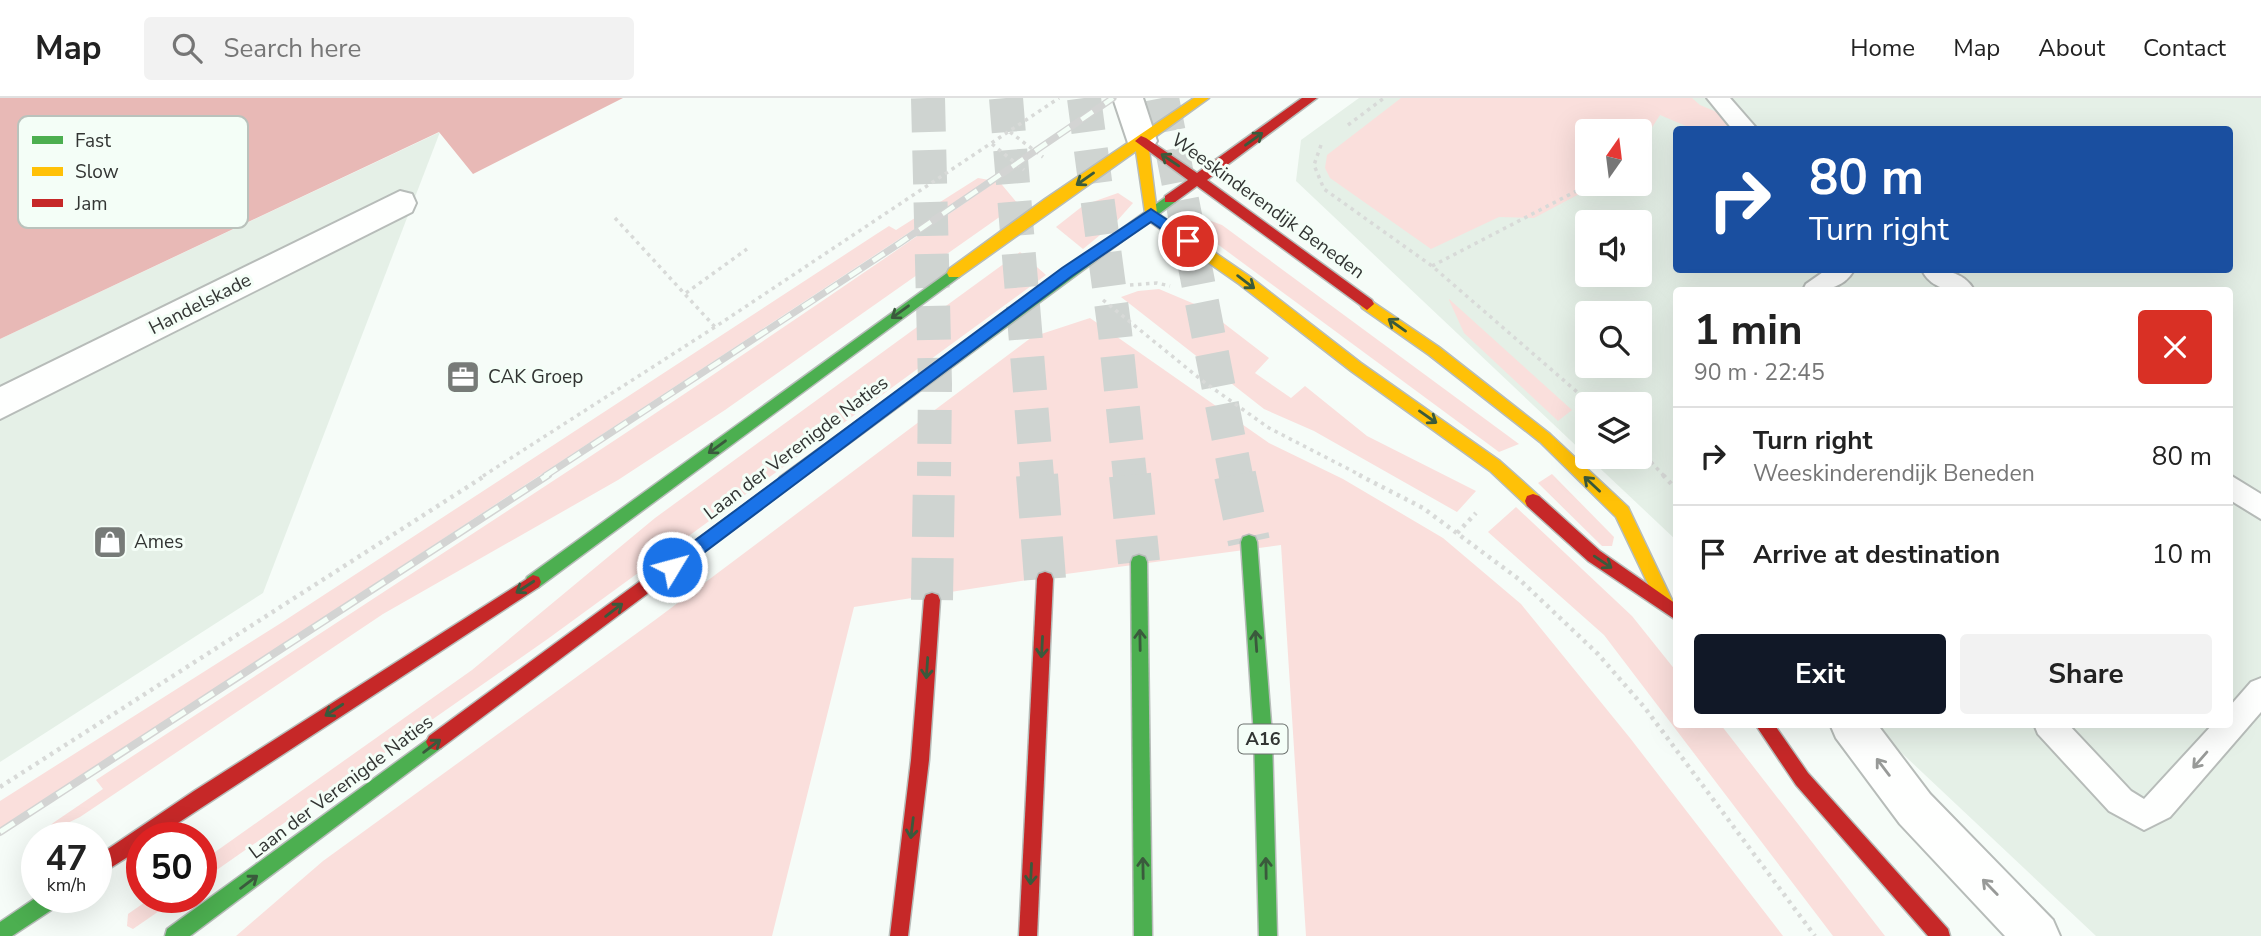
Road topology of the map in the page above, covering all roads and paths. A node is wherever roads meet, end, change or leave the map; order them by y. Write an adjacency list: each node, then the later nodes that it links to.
1 (1059, 98): 10 (path)
2 (1128, 98): 9 (street)
3 (1203, 98): 9 (main road)
4 (1311, 98): 12 (main road, Laan der Verenigde Naties, one-way to 4)
5 (1384, 98): 8 (path)
6 (1718, 98): 7 (lane)
7 (1742, 126)
8 (1342, 129)
9 (1141, 141): 12 (main road, Weeskinderendijk Beneden, one-way to 9); 15 (main road, Weeskinderendijk Beneden); 16 (main road, one-way to 16)
10 (992, 144): 16 (path); 26 (path)
11 (1322, 145): 19 (path)
12 (1199, 179): 15 (main road, Laan der Verenigde Naties); 37 (main road, Weeskinderendijk Beneden, one-way to 12)
13 (1575, 192): 19 (path)
14 (400, 203): 28 (street, Handelskade)
15 (1151, 215): 20 (main road, Laan der Verenigde Naties); 37 (main road, Weeskinderendijk Beneden, one-way to 37)
16 (1032, 217): 45 (main road, one-way to 45)
17 (615, 218): 25 (path)
18 (747, 249): 25 (path)
19 (1432, 266): 27 (path)
20 (1067, 272): 48 (main road, Laan der Verenigde Naties, one-way to 20); 53 (path)
21 (1838, 273): 23 (lane)
22 (1937, 273): 24 (lane)
23 (1818, 287)
24 (1958, 287)
25 (686, 293): 26 (path)
26 (715, 327): 44 (path)
27 (1577, 392)
28 (0, 404)
29 (1652, 463): 30 (path)
30 (1673, 486)
31 (2233, 487): 32 (lane)
32 (2261, 509)
33 (1249, 542): 52 (main road, A16, one-way to 33)
34 (1139, 562): 51 (main road, one-way to 34)
35 (1045, 579): 50 (main road, one-way to 50)
36 (932, 600): 49 (main road, one-way to 49)
37 (1671, 608)
38 (2261, 691): 39 (lane, one-way to 39)
39 (2233, 723)
40 (1766, 728): 54 (main road)
41 (1854, 728): 55 (street, one-way to 41)
42 (2052, 728): 43 (lane, one-way to 42)
43 (2228, 728)
44 (0, 787)
45 (112, 857)
46 (30, 913): 47 (main road)
47 (0, 933)
48 (174, 936)
49 (900, 936)
50 (1028, 936)
51 (1143, 936)
52 (1268, 936)
53 (1815, 936)
54 (1941, 936)
55 (2037, 936)

